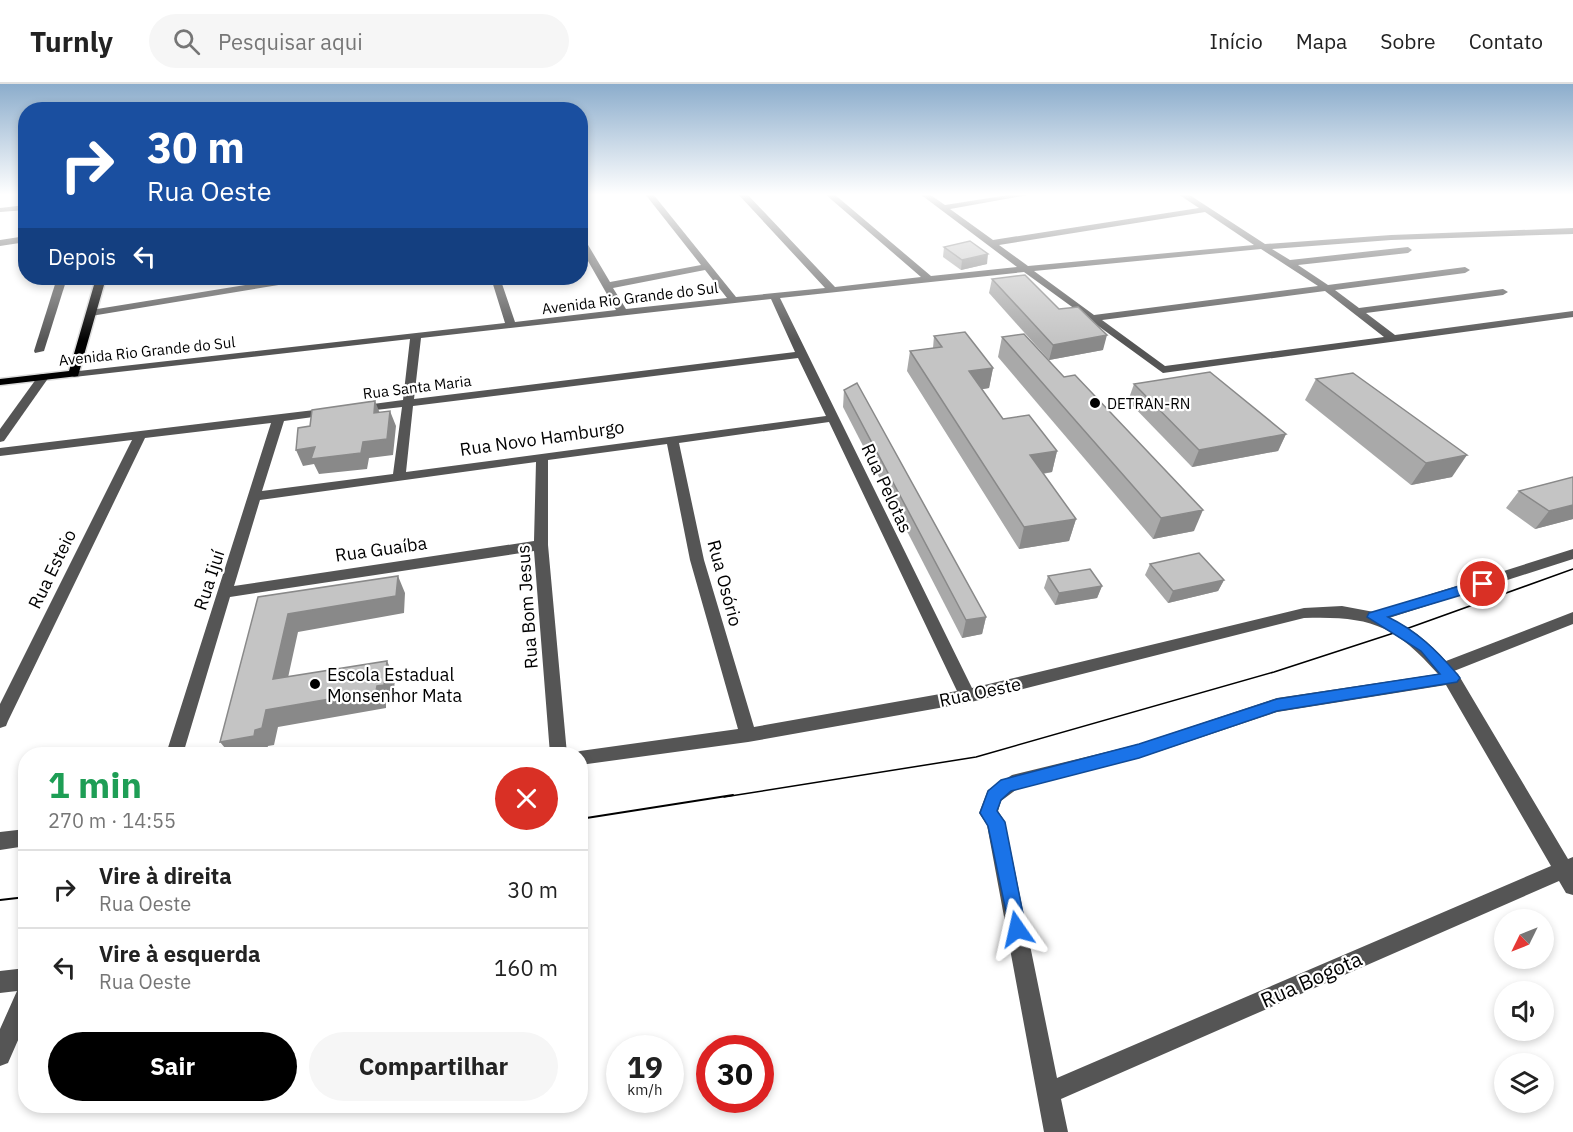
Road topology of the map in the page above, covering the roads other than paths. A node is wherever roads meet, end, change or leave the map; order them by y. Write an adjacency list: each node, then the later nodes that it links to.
1 (688, 243): 11 (street)
2 (788, 243): 21 (street)
3 (887, 243): 14 (street)
4 (992, 243): 12 (street)
5 (1259, 243): 7 (street)
6 (1301, 243): 7 (street, Avenida Rio Grande do Sul)
7 (1264, 246): 10 (street); 12 (street, Avenida Rio Grande do Sul)
8 (1408, 250): 10 (street)
9 (588, 252): 19 (street)
10 (1290, 263): 20 (street)
11 (707, 267): 19 (street); 24 (street)
12 (1024, 269): 14 (street, Avenida Rio Grande do Sul); 29 (street)
13 (1465, 270): 20 (street)
14 (929, 279): 21 (street, Avenida Rio Grande do Sul)
15 (60, 285): 33 (street)
16 (99, 285): 26 (main road)
17 (261, 285): 26 (street)
18 (497, 285): 30 (street)
19 (607, 286): 27 (street)
20 (1327, 288): 25 (street); 29 (street)
21 (833, 290): 23 (street, Avenida Rio Grande do Sul)
22 (1503, 292): 25 (street)
23 (774, 296): 24 (street, Avenida Rio Grande do Sul); 34 (street, Rua Pelotas)
24 (734, 301): 27 (street, Avenida Rio Grande do Sul)
25 (1356, 311): 32 (street)
26 (91, 313): 35 (main road)
27 (622, 314): 30 (street, Avenida Rio Grande do Sul)
28 (1573, 314): 32 (street)
29 (1093, 318): 32 (street)
30 (512, 326): 31 (street, Avenida Rio Grande do Sul)
31 (416, 337): 35 (street, Avenida Rio Grande do Sul); 38 (street)
32 (1392, 338)
33 (39, 351)
34 (802, 354): 38 (street, Rua Santa Maria); 40 (street, Rua Pelotas)
35 (74, 374): 36 (main road, Avenida Rio Grande do Sul)
36 (43, 378): 37 (main road, Avenida Rio Grande do Sul); 42 (street)
37 (0, 382)
38 (407, 404): 39 (street, Rua Santa Maria); 46 (street)
39 (279, 417): 41 (street, Rua Santa Maria); 47 (street, Rua Ijuí)
40 (834, 418): 43 (street, Rua Novo Hamburgo); 54 (street, Rua Pelotas)
41 (141, 434): 44 (street, Rua Santa Maria); 55 (street, Rua Esteio)
42 (0, 438)
43 (672, 438): 45 (street, Rua Novo Hamburgo); 56 (street, Rua Osório)
44 (0, 452)
45 (542, 456): 46 (street, Rua Novo Hamburgo); 48 (street, Rua Bom Jesus)
46 (399, 476): 47 (street, Rua Novo Hamburgo)
47 (256, 496): 50 (street, Rua Ijuí)
48 (541, 545): 50 (street, Rua Guaíba); 58 (street, Rua Bom Jesus)
49 (1573, 554): 51 (street)
50 (226, 592): 57 (street, Rua Ijuí)
51 (1374, 617): 53 (street, Rua Oeste); 54 (street, Rua Oeste)
52 (1573, 618): 53 (street)
53 (1448, 673): 62 (street, Rua Oeste); 67 (street)
54 (967, 696): 56 (street, Rua Oeste)
55 (0, 721)
56 (748, 735): 59 (street, Rua Oeste)
57 (176, 747)
58 (558, 747)
59 (588, 757)
60 (18, 838): 61 (street)
61 (0, 841)
62 (1570, 874): 67 (street, Rua Bogota)
63 (18, 980): 64 (street)
64 (0, 982)
65 (14, 1010): 66 (street)
66 (0, 1055)
67 (1049, 1093): 68 (street)
68 (1056, 1132)

